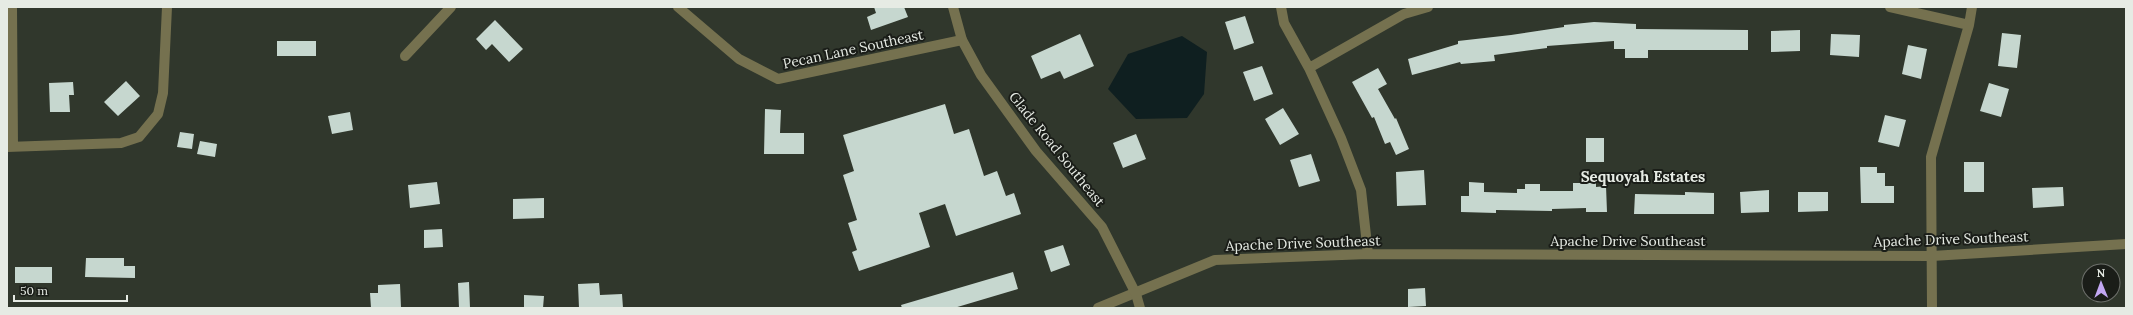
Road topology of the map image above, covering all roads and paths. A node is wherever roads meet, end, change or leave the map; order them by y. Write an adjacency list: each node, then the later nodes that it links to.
1 (12, 7): 14 (street)
2 (168, 7): 14 (street)
3 (451, 7): 12 (street)
4 (678, 7): 11 (street, Pecan Lane Southeast)
5 (953, 7): 11 (street, Glade Road Southeast)
6 (1281, 7): 13 (street)
7 (1428, 7): 13 (street)
8 (1890, 7): 10 (street)
9 (1972, 7): 10 (street)
10 (1969, 25): 17 (street)
11 (962, 40): 18 (street, Glade Road Southeast)
12 (405, 56)
13 (1309, 68): 16 (street)
14 (10, 147)
15 (2126, 244): 17 (street, Apache Drive Southeast)
16 (1368, 254): 17 (street, Apache Drive Southeast); 18 (street, Apache Drive Southeast)
17 (1932, 256): 21 (street)
18 (1136, 294): 19 (street, Apache Drive Southeast); 20 (street, Glade Road Southeast)
19 (1098, 308)
20 (1140, 308)
21 (1932, 308)

